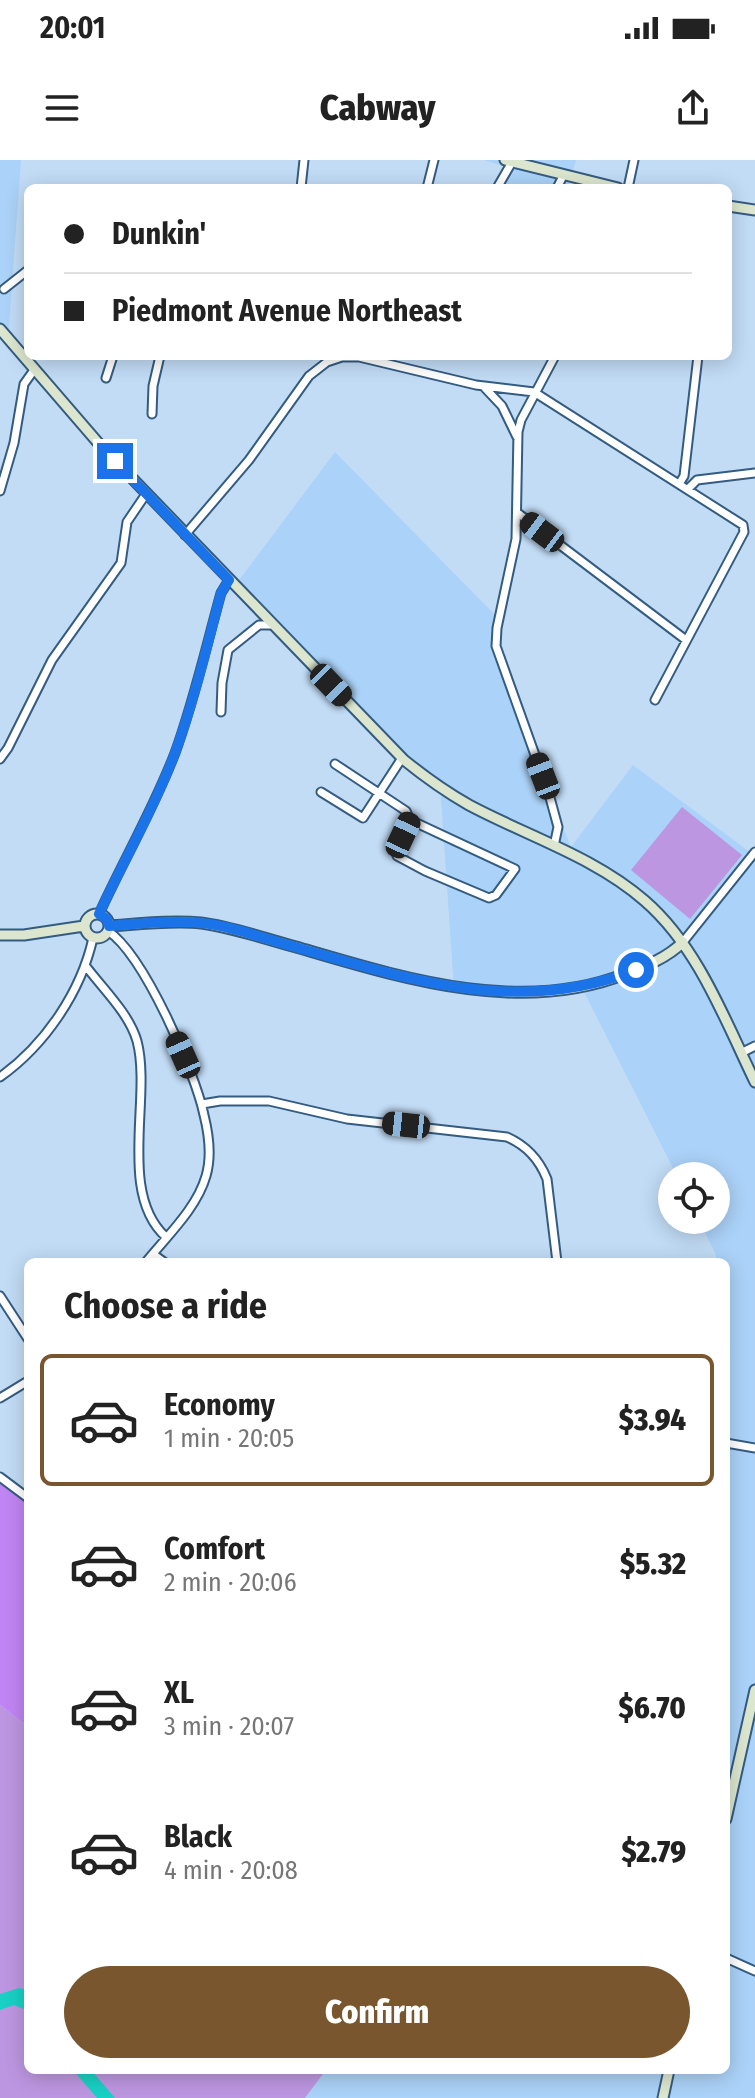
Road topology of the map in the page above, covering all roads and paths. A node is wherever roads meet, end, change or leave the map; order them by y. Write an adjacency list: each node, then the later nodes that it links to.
1 (304, 160): 6 (street)
2 (434, 160): 7 (street)
3 (634, 160): 11 (street)
4 (508, 161): 5 (main road); 8 (street)
5 (563, 176): 9 (street); 10 (main road)
6 (301, 184)
7 (428, 184)
8 (499, 184)
9 (559, 184)
10 (600, 184)
11 (629, 184)
12 (732, 207): 13 (main road)
13 (755, 210)
14 (24, 273): 15 (street)
15 (4, 289)
16 (0, 329): 17 (main road)
17 (24, 358)
18 (26, 360): 25 (main road)
19 (112, 360): 26 (street)
20 (159, 360): 29 (street)
21 (333, 360): 37 (street)
22 (372, 360): 27 (street)
23 (553, 360): 28 (street)
24 (698, 360): 32 (street)
25 (34, 370): 34 (street); 35 (main road)
26 (106, 378)
27 (483, 386): 28 (street); 30 (street)
28 (534, 392): 30 (street); 32 (street)
29 (152, 414)
30 (517, 437): 36 (street)
31 (755, 473): 33 (street)
32 (679, 484): 33 (street)
33 (688, 489): 40 (street)
34 (0, 491)
35 (146, 494): 37 (main road); 44 (street)
36 (519, 514): 40 (street); 49 (street)
37 (185, 535): 38 (main road)
38 (229, 580): 39 (main road); 51 (street)
39 (272, 625): 42 (street); 43 (main road)
40 (686, 640): 41 (street)
41 (655, 700)
42 (221, 712)
43 (402, 758): 47 (street); 49 (main road)
44 (0, 759)
45 (335, 764): 47 (street)
46 (321, 792): 47 (street)
47 (380, 792): 48 (street)
48 (410, 820): 48 (street)
49 (554, 846): 56 (main road)
50 (755, 852): 56 (street)
51 (99, 914): 52 (main road); 53 (main road)
52 (84, 926): 54 (main road); 55 (main road)
53 (108, 929): 55 (main road); 56 (main road); 62 (street)
54 (0, 935)
55 (93, 938): 57 (street)
56 (683, 942): 59 (main road)
57 (85, 965): 60 (street); 63 (street)
58 (755, 1046): 59 (street)
59 (741, 1053): 61 (main road)
60 (0, 1077)
61 (755, 1082)
62 (202, 1104): 63 (street); 67 (street)
63 (166, 1237): 64 (street)
64 (153, 1254): 65 (street); 66 (street)
65 (150, 1258)
66 (158, 1258)
67 (557, 1258)
68 (0, 1296): 69 (street)
69 (24, 1333)
70 (24, 1383): 71 (street)
71 (0, 1398)
72 (730, 1444): 73 (street)
73 (755, 1448)
74 (0, 1477): 75 (street)
75 (24, 1495)
76 (755, 1690): 77 (main road)
77 (730, 1801)
78 (730, 1960): 79 (street)
79 (755, 1971)
80 (668, 2074): 81 (main road)
81 (663, 2098)

